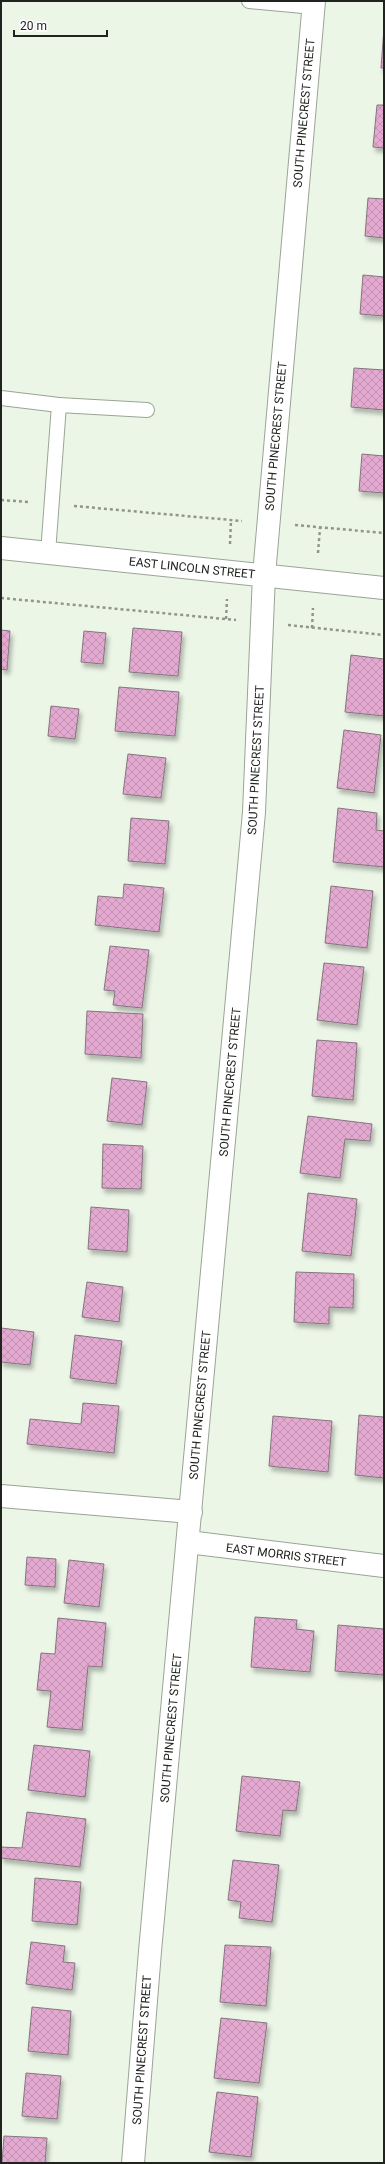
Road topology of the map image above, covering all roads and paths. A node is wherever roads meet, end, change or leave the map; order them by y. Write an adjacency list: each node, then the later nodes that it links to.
1 (249, 1): 2 (lane)
2 (314, 4): 8 (street, SOUTH PINECREST STREET)
3 (1, 398): 4 (lane)
4 (59, 405): 5 (lane); 7 (lane)
5 (147, 410)
6 (1, 500): 7 (path)
7 (52, 504): 8 (path); 11 (lane)
8 (269, 523): 9 (path); 12 (street, SOUTH PINECREST STREET)
9 (384, 533)
10 (1, 548): 11 (street, EAST LINCOLN STREET)
11 (48, 553): 12 (street, EAST LINCOLN STREET)
12 (264, 575): 13 (street, EAST LINCOLN STREET); 15 (street, SOUTH PINECREST STREET)
13 (384, 588)
14 (1, 598): 15 (path)
15 (262, 623): 16 (path); 18 (street, SOUTH PINECREST STREET)
16 (384, 635)
17 (1, 1496): 18 (street)
18 (191, 1512): 19 (street, SOUTH PINECREST STREET)
19 (188, 1542): 20 (street, EAST MORRIS STREET); 21 (street, SOUTH PINECREST STREET)
20 (384, 1566)
21 (133, 2163)

